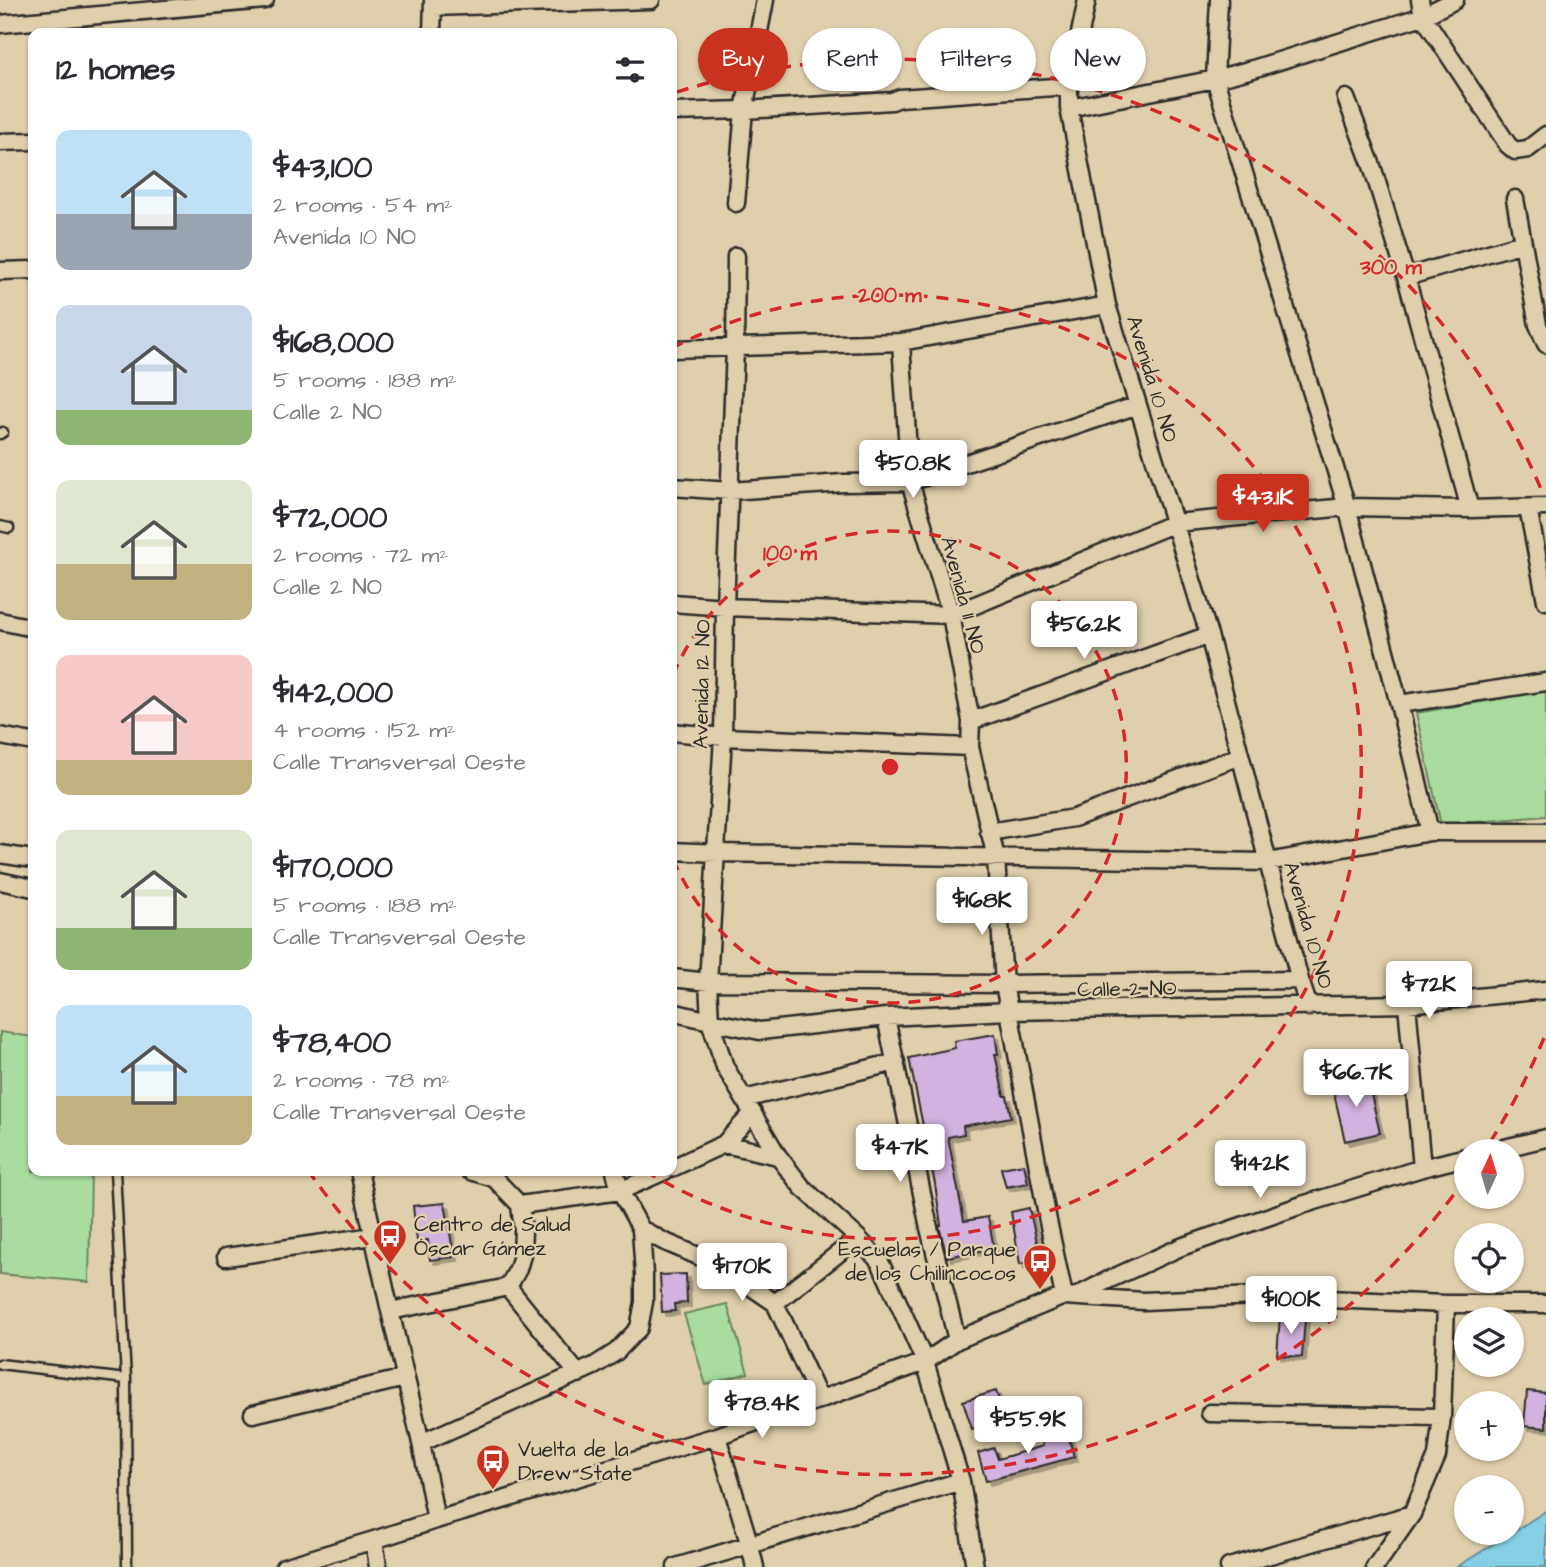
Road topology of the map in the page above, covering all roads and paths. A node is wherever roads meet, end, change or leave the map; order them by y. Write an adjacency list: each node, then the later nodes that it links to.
1 (265, 0): 8 (street)
2 (651, 0): 7 (street)
3 (765, 0): 18 (street)
4 (1087, 0): 12 (street, Avenida 10 NO)
5 (1219, 0): 13 (street)
6 (1455, 0): 9 (street)
7 (433, 3): 11 (street)
8 (176, 4): 10 (street)
9 (1422, 8): 13 (street); 20 (street)
10 (0, 24)
11 (432, 28)
12 (1081, 28)
13 (1215, 79): 17 (street); 39 (street)
14 (1050, 87): 18 (street)
15 (1069, 91): 17 (street, Avenida 10 NO)
16 (1346, 98): 29 (street)
17 (1069, 108): 30 (street, Avenida 10 NO)
18 (744, 110): 19 (street); 24 (street)
19 (677, 112)
20 (1546, 135)
21 (28, 141): 22 (street)
22 (0, 142)
23 (1515, 199): 25 (street)
24 (736, 203)
25 (1523, 243): 29 (street); 32 (street)
26 (736, 256): 33 (street, Avenida 12 NO)
27 (28, 270): 28 (street)
28 (0, 271)
29 (1406, 277): 42 (street)
30 (1107, 305): 31 (street); 35 (street, Avenida 10 NO)
31 (901, 342): 33 (street); 36 (street, Avenida 11 NO)
32 (1546, 344)
33 (735, 348): 34 (street); 38 (street, Avenida 12 NO)
34 (677, 349)
35 (1138, 405): 36 (street); 43 (street, Avenida 10 NO)
36 (910, 482): 38 (street); 47 (street, Avenida 11 NO)
37 (677, 487): 38 (street)
38 (730, 491): 46 (street, Avenida 12 NO)
39 (1347, 507): 42 (street); 43 (street); 52 (street)
40 (1546, 507): 41 (street)
41 (1528, 508): 42 (street); 44 (street)
42 (1470, 509)
43 (1175, 523): 47 (street); 50 (street, Avenida 10 NO)
44 (1546, 601)
45 (677, 603): 46 (street)
46 (725, 607): 47 (street); 56 (street, Avenida 12 NO)
47 (951, 615): 53 (street, Avenida 11 NO)
48 (0, 621): 49 (street)
49 (28, 627)
50 (1209, 635): 53 (street); 59 (street, Avenida 10 NO)
51 (1546, 682): 52 (street)
52 (1399, 704): 61 (street)
53 (971, 721): 58 (street, Avenida 11 NO)
54 (677, 732): 56 (street)
55 (0, 736): 57 (street)
56 (723, 737): 58 (street); 64 (street, Avenida 12 NO)
57 (28, 741)
58 (970, 747): 60 (street, Avenida 11 NO)
59 (1240, 756): 60 (street); 68 (street, Avenida 10 NO)
60 (989, 832): 67 (street, Avenida 11 NO)
61 (1430, 832): 62 (street); 68 (street)
62 (1546, 832)
63 (677, 851): 64 (street)
64 (717, 853): 67 (street); 73 (street, Avenida 12 NO)
65 (0, 854): 66 (street)
66 (28, 858)
67 (996, 858): 68 (street); 74 (street, Avenida 11 NO)
68 (1268, 862): 72 (street, Avenida 10 NO)
69 (0, 881): 70 (street)
70 (28, 887)
71 (677, 979): 73 (street)
72 (1300, 980): 74 (street); 77 (street, Avenida 10 NO)
73 (708, 982): 74 (street); 81 (street, Avenida 12 NO)
74 (1004, 984): 78 (street, Avenida 11 NO)
75 (1546, 990): 76 (street, Calle 2 NO)
76 (1407, 1004): 77 (street, Calle 2 NO); 90 (street)
77 (1309, 1007): 78 (street, Calle 2 NO)
78 (1009, 1012): 80 (street, Calle 2 NO); 103 (street, Avenida 11 NO)
79 (677, 1013): 81 (street, Calle 2 NO)
80 (886, 1017): 81 (street, Calle 2 NO); 82 (street)
81 (710, 1021): 83 (street, Avenida 12 NO)
82 (896, 1062): 83 (street); 108 (street)
83 (748, 1106): 86 (street); 87 (street, Avenida 12 NO)
84 (1546, 1138): 85 (street)
85 (1524, 1143)
86 (724, 1144): 87 (street); 89 (street)
87 (778, 1156): 100 (street, Avenida 12 NO)
88 (1454, 1160): 90 (street)
89 (677, 1166)
90 (1422, 1168): 103 (street)
91 (115, 1176): 113 (lane)
92 (360, 1176): 99 (street)
93 (487, 1176): 97 (street)
94 (616, 1176): 96 (street)
95 (654, 1176): 96 (street)
96 (620, 1191): 97 (street); 98 (street)
97 (520, 1205): 102 (street)
98 (641, 1229): 104 (street); 111 (street)
99 (373, 1237): 101 (street); 107 (street)
100 (858, 1238): 104 (street); 109 (street, Avenida 12 NO)
101 (226, 1256)
102 (508, 1287): 107 (street); 111 (street)
103 (1070, 1297): 105 (street); 108 (street)
104 (775, 1303): 114 (street)
105 (1446, 1304): 106 (street); 117 (street)
106 (1546, 1304)
107 (390, 1311): 112 (street)
108 (957, 1340): 109 (street)
109 (925, 1362): 114 (street); 120 (street, Avenida 12 NO)
110 (0, 1364): 113 (lane)
111 (578, 1374): 119 (street)
112 (405, 1378): 116 (street); 119 (street)
113 (125, 1379): 125 (lane)
114 (820, 1400): 118 (street)
115 (1210, 1413): 117 (street)
116 (253, 1414)
117 (1442, 1417): 121 (street)
118 (717, 1436): 122 (street); 124 (street)
119 (421, 1443): 122 (street)
120 (961, 1481): 124 (street); 130 (street, Avenida 12 NO)
121 (1412, 1514): 131 (street); 132 (street)
122 (436, 1520): 123 (street)
123 (374, 1540): 126 (street); 127 (street)
124 (750, 1546): 128 (street); 129 (street)
125 (127, 1567)
126 (284, 1567)
127 (378, 1567)
128 (676, 1567)
129 (755, 1567)
130 (975, 1567)
131 (1229, 1567)
132 (1376, 1567)

